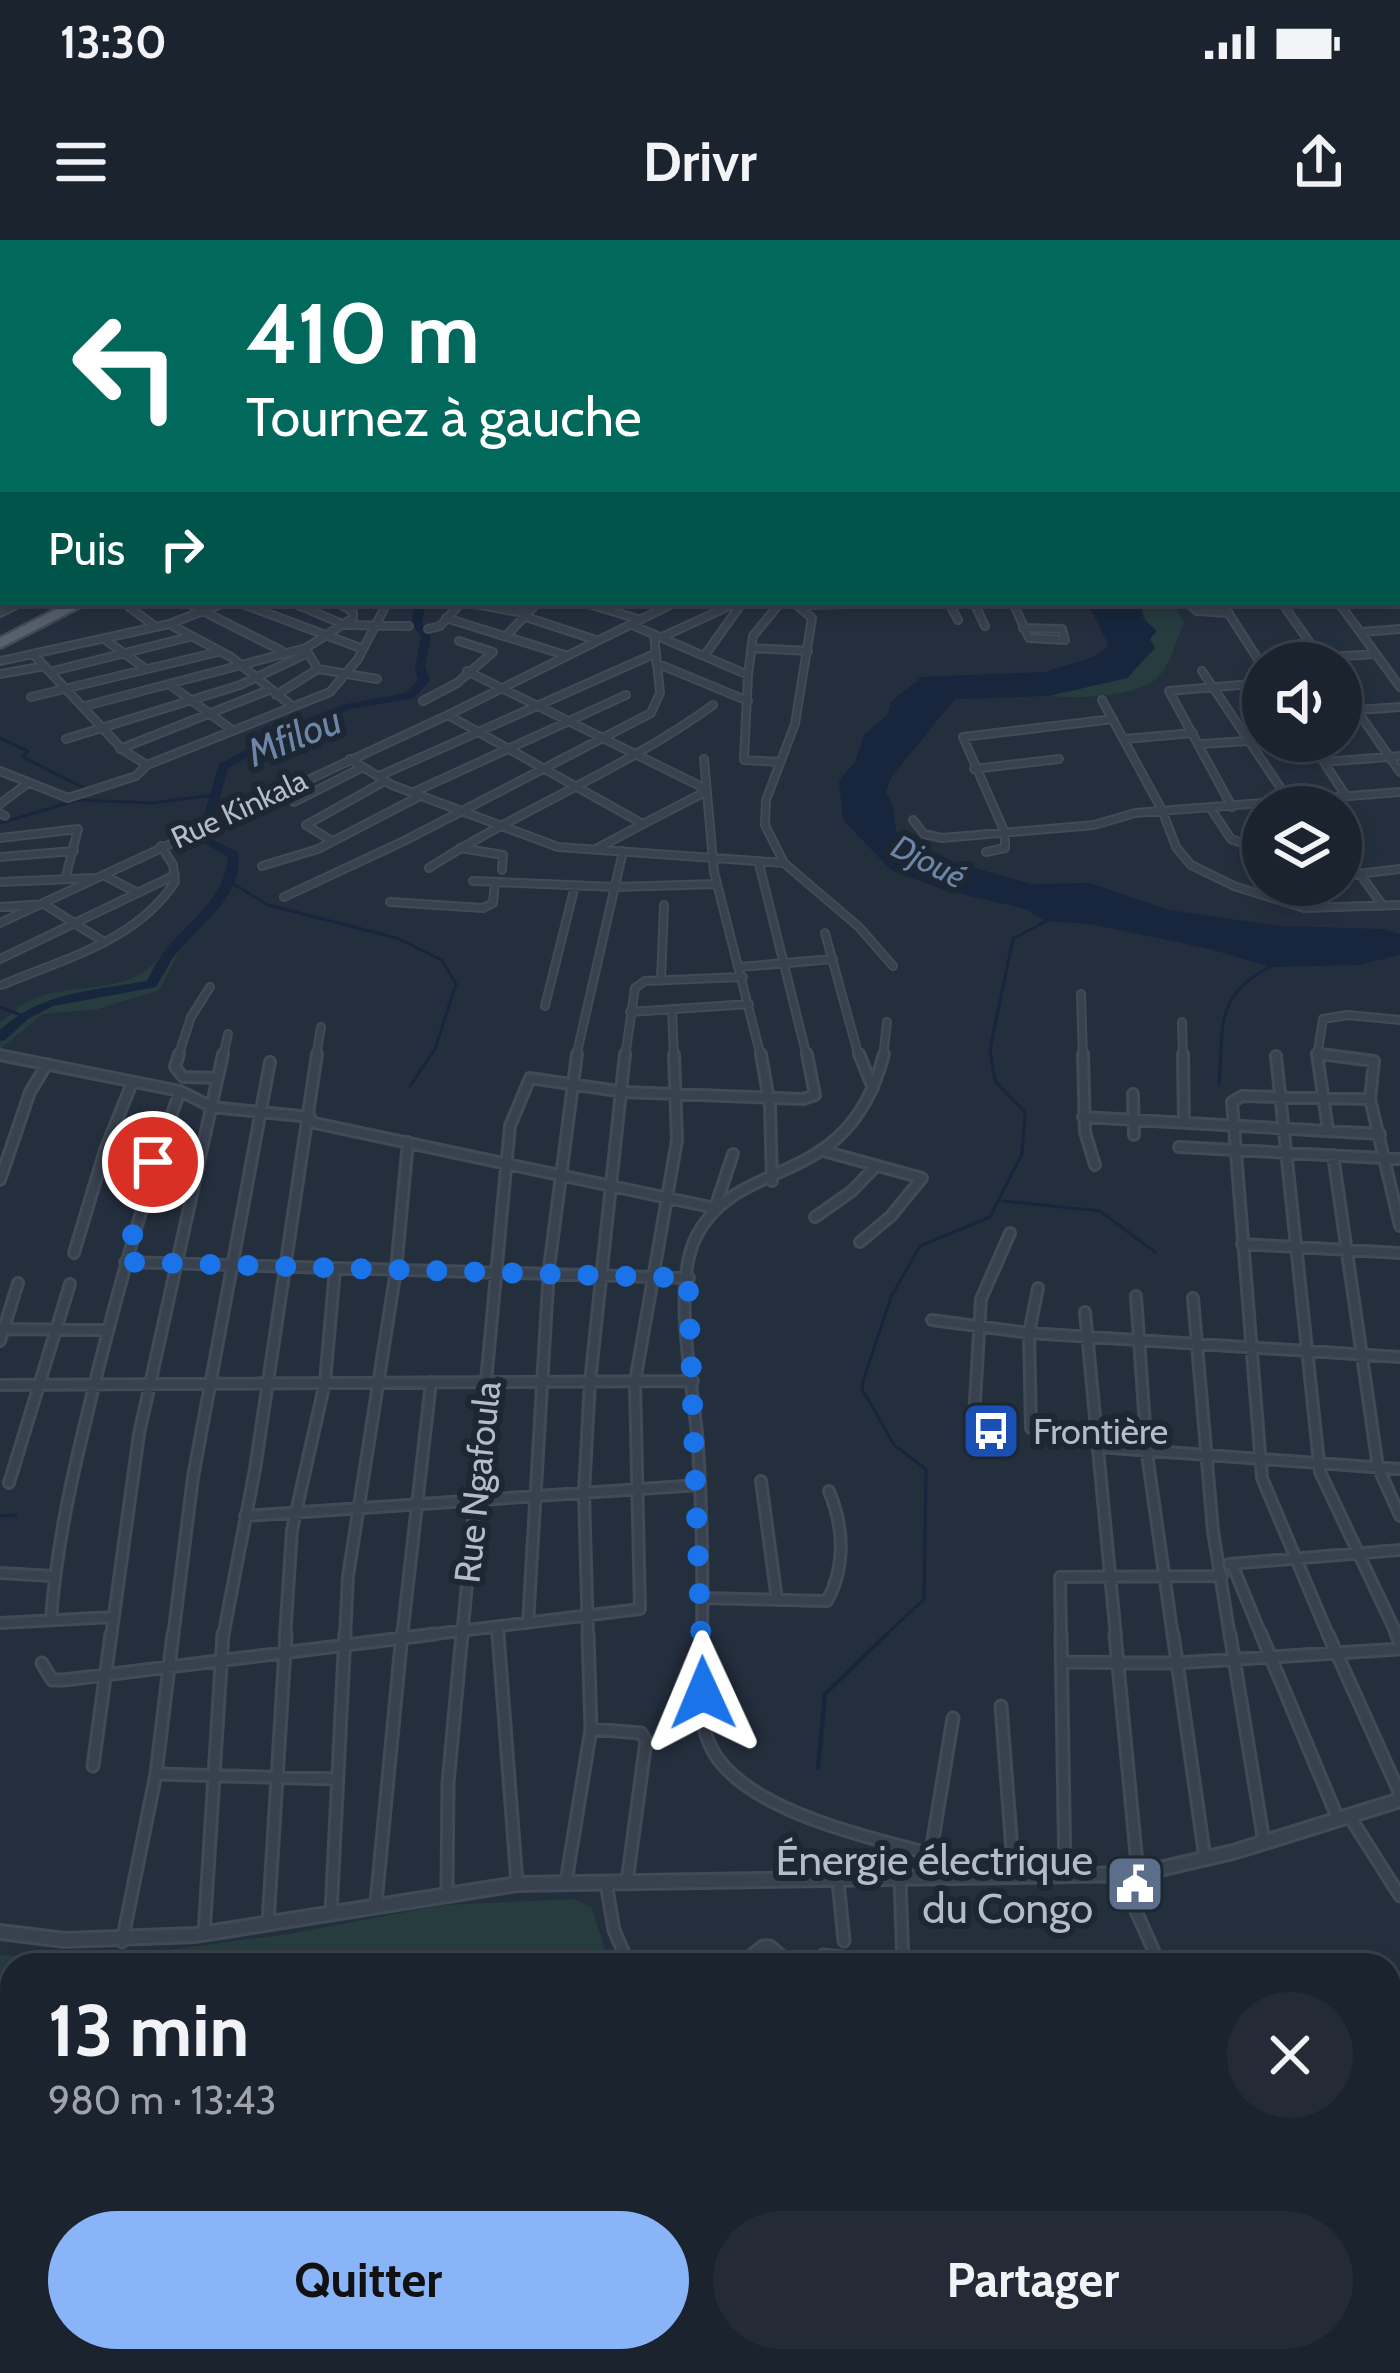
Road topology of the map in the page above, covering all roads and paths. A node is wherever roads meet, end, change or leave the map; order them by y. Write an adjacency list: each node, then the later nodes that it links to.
1 (72, 606): 50 (main road)
2 (194, 606): 25 (street)
3 (217, 606): 25 (street)
4 (247, 606): 45 (street)
5 (300, 606): 32 (street)
6 (342, 606): 32 (street)
7 (386, 606): 33 (street)
8 (458, 606): 28 (street)
9 (484, 606): 27 (street)
10 (535, 606): 27 (street)
11 (593, 606): 30 (street)
12 (667, 606): 30 (street, Rue Kinkala)
13 (731, 606): 42 (street)
14 (737, 606): 60 (street)
15 (777, 606): 51 (street)
16 (799, 606): 55 (street)
17 (951, 606): 29 (street)
18 (976, 606): 35 (street)
19 (1014, 606): 37 (street)
20 (1191, 606): 26 (street)
21 (1224, 606): 26 (street)
22 (1284, 606): 49 (street)
23 (1341, 606): 40 (street)
24 (129, 607): 36 (street)
25 (205, 611): 31 (street); 53 (street)
26 (1229, 613): 48 (street)
27 (527, 615): 41 (street); 46 (street)
28 (446, 619): 38 (street); 41 (street)
29 (958, 620)
30 (635, 622): 42 (street); 46 (street, Rue Kinkala)
31 (169, 624): 36 (street); 43 (street)
32 (345, 625): 33 (street); 45 (street)
33 (377, 625): 34 (street); 52 (street)
34 (410, 626)
35 (986, 626)
36 (157, 627): 44 (street)
37 (1023, 628): 37 (street)
38 (428, 629)
39 (1400, 629): 40 (street)
40 (1361, 633): 57 (street)
41 (508, 634): 62 (street)
42 (658, 635): 60 (street); 63 (street)
43 (191, 637): 56 (street); 59 (street)
44 (103, 638): 58 (street); 59 (street)
45 (327, 638): 52 (street); 54 (street)
46 (598, 640): 62 (street, Rue Kinkala)
47 (459, 641): 69 (street)
48 (1247, 642)
49 (1309, 642)
50 (0, 643)
51 (752, 648): 55 (street); 73 (street)
52 (363, 649): 72 (street)
53 (282, 651): 54 (street); 65 (street)
54 (307, 651): 68 (street); 74 (street)
55 (808, 651): 119 (street)
56 (218, 652): 65 (street); 67 (street)
57 (1376, 653): 61 (street); 80 (street)
58 (33, 654): 64 (street); 66 (street)
59 (124, 654): 66 (street); 67 (street)
60 (705, 655): 73 (street)
61 (1362, 655)
62 (566, 656): 78 (street, Rue Kinkala)
63 (655, 659): 88 (street); 89 (street); 107 (street)
64 (0, 661)
65 (240, 663): 74 (street); 76 (street)
66 (50, 668): 71 (street); 81 (street)
67 (146, 669): 81 (street)
68 (318, 669): 72 (street); 82 (street)
69 (467, 671): 78 (street); 87 (street)
70 (1202, 671): 79 (street)
71 (0, 674)
72 (347, 674): 75 (street); 92 (street)
73 (748, 675): 88 (street)
74 (256, 679): 82 (street); 85 (street)
75 (377, 679)
76 (169, 684): 85 (street); 91 (street)
77 (1242, 685): 79 (street)
78 (504, 686): 89 (street); 96 (street, Rue Kinkala)
79 (1213, 687): 101 (street); 104 (street)
80 (1400, 687)
81 (67, 688): 84 (street); 91 (street)
82 (272, 692): 92 (street); 95 (street)
83 (626, 695): 99 (street)
84 (31, 697)
85 (188, 700): 95 (street); 100 (street)
86 (1102, 700): 98 (street)
87 (423, 701)
88 (748, 701): 119 (street)
89 (539, 704): 99 (street); 103 (street)
90 (713, 705): 112 (street)
91 (86, 706): 100 (street)
92 (292, 706): 102 (street)
93 (1400, 707): 94 (street)
94 (1362, 710)
95 (212, 715): 102 (street); 110 (street)
96 (448, 715): 103 (street); 115 (street, Rue Kinkala)
97 (1362, 718): 113 (street)
98 (1113, 719): 105 (street); 124 (street)
99 (570, 721): 107 (street); 111 (street)
100 (102, 727): 106 (street); 110 (street)
101 (1242, 728)
102 (232, 729): 121 (street)
103 (478, 732): 111 (street); 127 (street)
104 (1195, 733): 105 (street); 109 (street)
105 (1123, 737): 139 (street)
106 (66, 739)
107 (600, 739): 112 (street); 123 (street)
108 (1242, 742): 109 (street)
109 (1201, 744): 136 (street)
110 (120, 749): 121 (street)
111 (509, 750): 123 (street); 133 (street)
112 (636, 756): 130 (street); 131 (street)
113 (1389, 756): 114 (street); 116 (street); 125 (street)
114 (1400, 756)
115 (349, 758): 122 (street); 149 (street, Rue Kinkala)
116 (1362, 758)
117 (704, 759): 131 (street)
118 (1059, 759): 124 (street)
119 (780, 762): 157 (street)
120 (1324, 762): 129 (street)
121 (147, 765): 128 (street)
122 (361, 768): 127 (street); 135 (street)
123 (542, 768): 130 (street); 141 (street)
124 (974, 769): 145 (street)
125 (1400, 772)
126 (2, 773): 128 (street)
127 (382, 779): 133 (street); 147 (street)
128 (28, 783): 140 (street)
129 (1340, 786)
130 (576, 787): 143 (street); 144 (street)
131 (705, 790): 143 (street); 156 (street)
132 (1400, 792): 134 (street)
133 (416, 794): 141 (street); 147 (street)
134 (1362, 795)
135 (294, 802)
136 (1232, 806): 137 (street); 138 (street)
137 (1242, 806)
138 (1211, 809): 139 (street); 148 (street)
139 (1162, 810): 145 (street); 182 (street)
140 (2, 811)
141 (456, 811): 144 (street); 176 (street)
142 (913, 820): 145 (street)
143 (643, 824): 151 (street)
144 (494, 826): 150 (street); 151 (street)
145 (1005, 833): 154 (street)
146 (0, 838): 152 (street)
147 (333, 842): 159 (street)
148 (1242, 843)
149 (161, 845): 164 (street); 167 (street, Rue Kinkala)
150 (457, 847): 160 (street); 162 (street)
151 (595, 849): 153 (street)
152 (74, 851): 155 (street); 166 (street)
153 (623, 851): 156 (street); 173 (street)
154 (986, 852)
155 (0, 857)
156 (713, 859): 158 (street); 171 (street)
157 (784, 862): 158 (street); 190 (street)
158 (759, 864): 189 (street)
159 (262, 866)
160 (429, 868)
161 (1400, 869): 163 (street)
162 (502, 870)
163 (1362, 873)
164 (176, 875): 175 (street); 186 (street)
165 (1362, 876): 182 (street)
166 (70, 877): 167 (street); 168 (street); 174 (street)
167 (101, 877): 174 (street, Rue Kinkala); 175 (street)
168 (0, 881)
169 (473, 881): 170 (street)
170 (495, 883): 172 (street); 177 (street)
171 (716, 884): 173 (street); 191 (street)
172 (575, 886): 173 (street); 197 (street)
173 (616, 887): 212 (street)
174 (74, 891): 178 (street, Rue Kinkala)
175 (140, 893): 184 (street)
176 (284, 897)
177 (390, 902)
178 (44, 904): 181 (street); 183 (street, Rue Kinkala); 184 (street)
179 (664, 905): 192 (street)
180 (1400, 905): 182 (street)
181 (0, 907)
182 (1384, 907)
183 (0, 923)
184 (73, 925): 186 (street); 187 (street)
185 (825, 933): 188 (street)
186 (103, 941): 193 (street)
187 (0, 959)
188 (833, 959): 189 (street); 213 (street)
189 (786, 964): 191 (street); 220 (street)
190 (893, 965)
191 (741, 972): 192 (street); 196 (street)
192 (661, 980): 199 (street)
193 (2, 985)
194 (210, 987): 210 (street)
195 (1081, 994): 224 (street)
196 (749, 1004): 198 (street); 220 (street)
197 (545, 1006)
198 (672, 1009): 199 (street); 217 (street)
199 (630, 1012): 215 (street)
200 (1400, 1020): 206 (street)
201 (886, 1022): 213 (street)
202 (1182, 1022): 227 (street)
203 (321, 1027): 225 (street)
204 (228, 1034): 210 (street)
205 (0, 1054): 209 (street)
206 (1318, 1054): 219 (street); 221 (street)
207 (1276, 1056): 218 (street)
208 (270, 1063): 223 (street)
209 (47, 1064): 211 (street); 246 (street)
210 (218, 1078): 222 (street)
211 (132, 1083): 214 (street); 258 (street)
212 (572, 1086): 215 (street); 242 (street, Rue Ngafoula); 245 (street)
213 (873, 1089): 236 (street)
214 (180, 1091): 222 (street); 260 (street)
215 (624, 1092): 217 (street); 248 (street)
216 (1133, 1094): 226 (street)
217 (676, 1096): 220 (street); 249 (street)
218 (1277, 1096): 219 (street); 228 (street); 229 (street)
219 (1320, 1098): 221 (street); 230 (street)
220 (769, 1099): 247 (street)
221 (1370, 1099): 231 (street)
222 (212, 1107): 223 (street); 261 (street)
223 (262, 1112): 225 (street); 262 (street)
224 (1083, 1118): 226 (street); 243 (street)
225 (310, 1119): 233 (street); 263 (street)
226 (1136, 1120): 227 (street); 232 (street)
227 (1184, 1122): 228 (street)
228 (1233, 1125): 229 (street); 235 (street)
229 (1281, 1129): 230 (street); 237 (street)
230 (1328, 1130): 231 (street)
231 (1380, 1134): 240 (street)
232 (1135, 1135)
233 (408, 1142): 242 (street); 265 (street)
234 (1179, 1147): 235 (street)
235 (1235, 1150): 237 (street); 255 (street)
236 (827, 1152): 244 (street); 247 (street)
237 (1285, 1152): 239 (street); 256 (street)
238 (733, 1154): 250 (street)
239 (1333, 1155): 240 (street); 257 (street)
240 (1387, 1159): 241 (street); 252 (street)
241 (1400, 1159)
242 (504, 1162): 245 (street); 266 (street, Rue Ngafoula)
243 (1095, 1165)
244 (876, 1166): 251 (street); 254 (street)
245 (562, 1175): 248 (street); 267 (street)
246 (0, 1180)
247 (772, 1180): 250 (street)
248 (611, 1185): 249 (street); 268 (street)
249 (669, 1197): 250 (street); 269 (street)
250 (715, 1208): 270 (street)
251 (814, 1217)
252 (1400, 1226)
253 (1010, 1233): 278 (street)
254 (860, 1242)
255 (1242, 1244): 256 (street); 287 (street)
256 (1294, 1247): 257 (street); 288 (street)
257 (1348, 1251): 259 (street); 289 (street)
258 (74, 1253)
259 (1400, 1253)
260 (125, 1262): 261 (street); 281 (street)
261 (175, 1264): 262 (street); 298 (street)
262 (232, 1266): 263 (street); 300 (street)
263 (286, 1268): 264 (street); 301 (street)
264 (335, 1269): 265 (street); 292 (street)
265 (396, 1270): 266 (street); 293 (street)
266 (498, 1272): 267 (street); 302 (street, Rue Ngafoula)
267 (551, 1273): 268 (street); 295 (street)
268 (603, 1274): 269 (street); 296 (street)
269 (654, 1276): 270 (street); 297 (street)
270 (688, 1278): 291 (street)
271 (18, 1283): 279 (street)
272 (70, 1284): 280 (street)
273 (1038, 1288): 282 (street)
274 (1136, 1296): 285 (street)
275 (1193, 1298): 286 (street)
276 (1085, 1312): 283 (street)
277 (932, 1320): 278 (street)
278 (975, 1326): 282 (street); 305 (street)
279 (2, 1329): 280 (street); 284 (street)
280 (56, 1329): 281 (street); 304 (street)
281 (108, 1330): 299 (street)
282 (1028, 1334): 283 (street); 306 (street)
283 (1087, 1337): 285 (street); 307 (street)
284 (0, 1341)
285 (1142, 1341): 286 (street); 308 (street)
286 (1196, 1343): 287 (street); 309 (street)
287 (1252, 1347): 288 (street); 310 (street)
288 (1306, 1351): 289 (street); 311 (street)
289 (1362, 1354): 290 (street); 312 (street)
290 (1400, 1357)
291 (693, 1381): 297 (street); 316 (street)
292 (325, 1382): 293 (street); 301 (street); 324 (street)
293 (377, 1382): 294 (street); 323 (street)
294 (431, 1382): 302 (street); 322 (street)
295 (543, 1382): 296 (street); 302 (street); 320 (street)
296 (590, 1382): 297 (street); 319 (street)
297 (635, 1382): 317 (street)
298 (150, 1383): 299 (street); 300 (street); 339 (street)
299 (95, 1384): 304 (street); 332 (street)
300 (212, 1384): 301 (street); 357 (street)
301 (267, 1384): 325 (street)
302 (488, 1384): 321 (street, Rue Ngafoula)
303 (0, 1385): 304 (street)
304 (39, 1386): 315 (street)
305 (974, 1418)
306 (1031, 1428)
307 (1098, 1447): 308 (street); 335 (street)
308 (1148, 1454): 309 (street); 334 (street)
309 (1204, 1455): 310 (street); 330 (street)
310 (1259, 1458): 311 (street); 329 (street)
311 (1318, 1462): 312 (street); 328 (street)
312 (1378, 1467): 313 (street); 326 (street)
313 (1400, 1469)
314 (761, 1481): 337 (street)
315 (9, 1484)
316 (699, 1485): 317 (street); 336 (street)
317 (640, 1488): 319 (street); 338 (street)
318 (829, 1491): 337 (street)
319 (584, 1492): 320 (street); 338 (street)
320 (534, 1497): 321 (street); 342 (street)
321 (474, 1502): 322 (street); 344 (street, Rue Ngafoula)
322 (415, 1507): 323 (street); 345 (street)
323 (358, 1511): 324 (street); 347 (street)
324 (295, 1515): 325 (street); 349 (street)
325 (245, 1516): 354 (street)
326 (1400, 1516)
327 (1400, 1550): 328 (street)
328 (1358, 1555): 329 (street); 346 (street)
329 (1294, 1558): 330 (street); 348 (street)
330 (1227, 1564): 333 (street); 350 (street)
331 (0, 1574): 332 (street)
332 (52, 1576): 340 (street)
333 (1222, 1576): 334 (street); 351 (street)
334 (1164, 1577): 335 (street); 356 (street)
335 (1110, 1579): 352 (street); 355 (street)
336 (702, 1598): 337 (street); 370 (street)
337 (777, 1600)
338 (586, 1615): 342 (street); 361 (street)
339 (114, 1617): 340 (street); 358 (street)
340 (51, 1619): 341 (street)
341 (0, 1623)
342 (528, 1623): 343 (street)
343 (497, 1627): 344 (street); 383 (street)
344 (462, 1631): 345 (street); 384 (street, Rue Ngafoula)
345 (401, 1639): 347 (street); 386 (street)
346 (1400, 1645): 348 (street)
347 (344, 1646): 349 (street); 366 (street)
348 (1336, 1653): 350 (street); 367 (street)
349 (284, 1654): 354 (street); 365 (street)
350 (1269, 1658): 351 (street); 368 (street)
351 (1236, 1660): 356 (street); 369 (street)
352 (1061, 1662): 355 (street); 375 (street)
353 (42, 1663): 358 (street)
354 (222, 1663): 357 (street); 364 (street)
355 (1118, 1663): 356 (street); 372 (street)
356 (1176, 1663): 371 (street)
357 (169, 1669): 358 (street); 363 (street)
358 (106, 1673): 362 (street)
359 (1001, 1706): 376 (street)
360 (952, 1718): 370 (street)
361 (591, 1729): 380 (street); 382 (street)
362 (93, 1766)
363 (156, 1774): 364 (street); 392 (street)
364 (215, 1776): 365 (street); 390 (street)
365 (274, 1778): 366 (street); 388 (street)
366 (337, 1779): 387 (street)
367 (1400, 1797): 368 (street)
368 (1344, 1817): 369 (street); 374 (street)
369 (1264, 1842): 371 (street)
370 (930, 1854): 377 (street)
371 (1205, 1858): 372 (street)
372 (1138, 1874): 373 (street)
373 (1120, 1875): 375 (street); 395 (street)
374 (1394, 1875): 385 (street)
375 (1065, 1876): 376 (street)
376 (1015, 1878): 377 (street)
377 (926, 1880): 379 (street)
378 (838, 1881): 379 (street); 382 (street); 391 (street)
379 (900, 1881): 394 (street)
380 (566, 1882): 381 (street); 383 (street)
381 (606, 1882): 382 (street); 393 (street)
382 (627, 1882)
383 (517, 1884): 384 (street)
384 (447, 1891): 386 (street)
385 (1400, 1896)
386 (376, 1903): 387 (street)
387 (332, 1912): 388 (street)
388 (268, 1924): 390 (street)
389 (0, 1933): 392 (street)
390 (204, 1934): 392 (street)
391 (844, 1941)
392 (122, 1942)
393 (624, 1953)
394 (901, 1953)
395 (1155, 1953)

